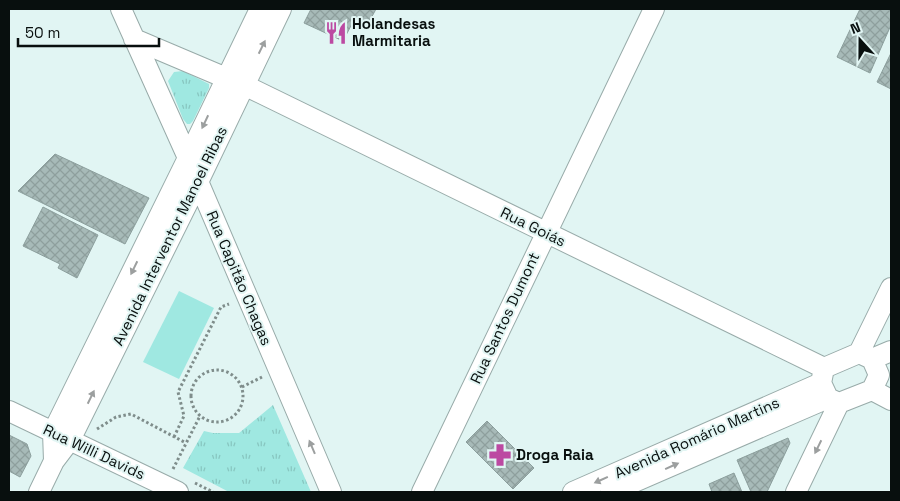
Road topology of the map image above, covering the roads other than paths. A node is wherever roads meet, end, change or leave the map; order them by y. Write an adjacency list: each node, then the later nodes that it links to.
1 (121, 9): 5 (street, Rua Capitão Chagas)
2 (260, 9): 6 (street, Avenida Interventor Manoel Ribas)
3 (281, 9): 6 (street, Avenida Interventor Manoel Ribas, one-way to 3)
4 (654, 9): 9 (street, Rua Santos Dumont)
5 (134, 39): 6 (street, Rua Goiás); 7 (street, Rua Capitão Chagas)
6 (235, 82): 7 (street, Avenida Interventor Manoel Ribas, one-way to 7); 8 (street, Avenida Interventor Manoel Ribas); 9 (street, Rua Goiás)
7 (188, 158): 8 (street, Rua Capitão Chagas); 16 (street, Avenida Interventor Manoel Ribas, one-way to 16)
8 (198, 182): 16 (street, Avenida Interventor Manoel Ribas, one-way to 8); 19 (street, Rua Capitão Chagas, one-way to 8)
9 (545, 233): 13 (street, Rua Goiás); 20 (street, Rua Santos Dumont)
10 (891, 288): 12 (street)
11 (891, 350): 12 (street)
12 (874, 370): 13 (street); 13 (street); 14 (street)
13 (828, 388): 21 (street, Avenida Romário Martins, one-way to 21); 22 (street, Avenida Romário Martins, one-way to 13); 23 (street, one-way to 23)
14 (891, 400)
15 (9, 411): 16 (street, Rua Willi Davids)
16 (61, 436): 17 (street, Rua Willi Davids); 18 (street, Avenida Interventor Manoel Ribas)
17 (183, 486)
18 (38, 492)
19 (331, 492)
20 (422, 492)
21 (573, 492)
22 (612, 492)
23 (796, 492)

